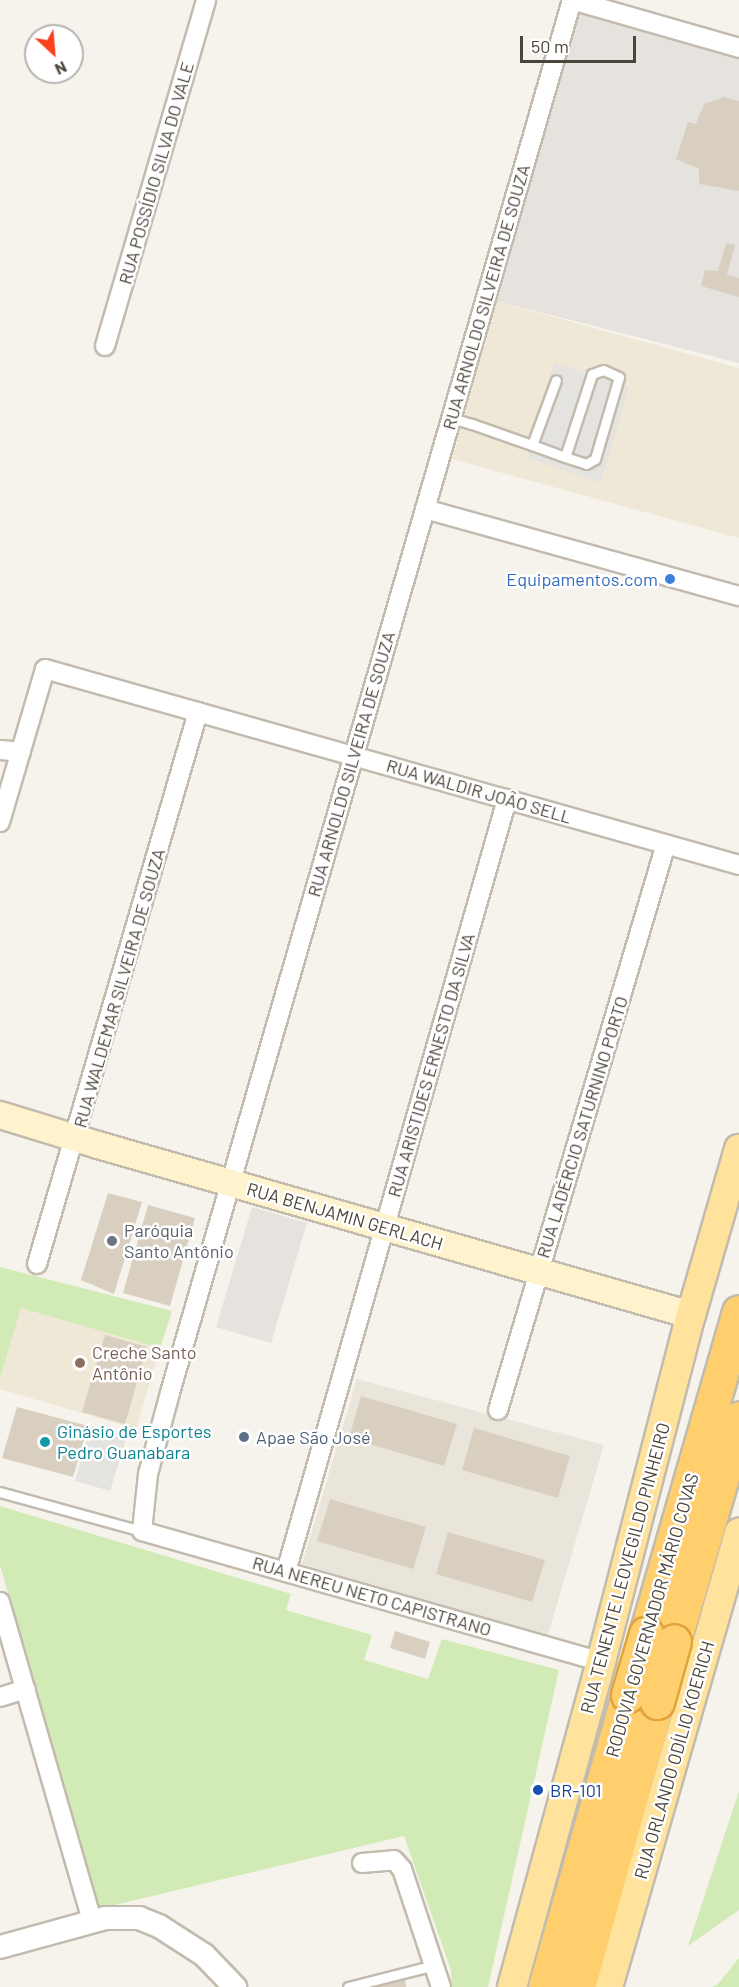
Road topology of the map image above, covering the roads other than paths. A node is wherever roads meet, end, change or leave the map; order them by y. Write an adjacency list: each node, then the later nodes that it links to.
1 (206, 0): 4 (street, RUA POSSÍDIO SILVA DO VALE)
2 (572, 0): 3 (street); 6 (street, RUA ARNOLDO SILVEIRA DE SOUZA)
3 (739, 48)
4 (105, 346)
5 (556, 380): 7 (lane)
6 (451, 418): 7 (lane); 9 (street, RUA ARNOLDO SILVEIRA DE SOUZA)
7 (532, 445): 8 (lane)
8 (565, 456): 8 (lane)
9 (424, 509): 10 (street); 14 (street, RUA ARNOLDO SILVEIRA DE SOUZA)
10 (739, 596)
11 (198, 712): 13 (street, RUA WALDIR JOÃO SELL); 14 (street, RUA WALDIR JOÃO SELL); 20 (street, RUA WALDEMAR SILVEIRA DE SOUZA)
12 (0, 750): 13 (street)
13 (21, 752): 16 (street)
14 (353, 756): 15 (street, RUA WALDIR JOÃO SELL); 22 (street, RUA ARNOLDO SILVEIRA DE SOUZA)
15 (507, 799): 17 (street, RUA WALDIR JOÃO SELL); 23 (street, RUA ARISTIDES ERNESTO DA SILVA)
16 (0, 822)
17 (666, 844): 18 (street, RUA WALDIR JOÃO SELL); 25 (street, RUA LADÉRCIO SATURNINO PORTO)
18 (739, 865)
19 (0, 1114): 20 (main road, RUA BENJAMIN GERLACH)
20 (75, 1138): 22 (main road, RUA BENJAMIN GERLACH); 24 (street, RUA WALDEMAR SILVEIRA DE SOUZA)
21 (739, 1149): 27 (main road, RUA TENENTE LEOVEGILDO PINHEIRO)
22 (230, 1183): 23 (main road, RUA BENJAMIN GERLACH); 31 (street, RUA ARNOLDO SILVEIRA DE SOUZA)
23 (384, 1227): 25 (main road, RUA BENJAMIN GERLACH); 33 (street, RUA ARISTIDES ERNESTO DA SILVA)
24 (37, 1264)
25 (539, 1272): 27 (main road, RUA BENJAMIN GERLACH); 28 (street, RUA LADÉRCIO SATURNINO PORTO)
26 (739, 1312): 35 (highway, RODOVIA GOVERNADOR MÁRIO COVAS)
27 (691, 1315): 36 (main road, RUA TENENTE LEOVEGILDO PINHEIRO)
28 (498, 1410)
29 (739, 1418): 35 (highway, RODOVIA GOVERNADOR MÁRIO COVAS)
30 (0, 1492): 31 (lane)
31 (142, 1531): 33 (street, RUA NEREU NETO CAPISTRANO)
32 (739, 1532): 37 (main road, RUA ORLANDO ODÍLIO KOERICH)
33 (286, 1572): 36 (street, RUA NEREU NETO CAPISTRANO)
34 (0, 1602): 38 (street)
35 (660, 1637): 40 (highway, RODOVIA GOVERNADOR MÁRIO COVAS, bridge)
36 (601, 1662): 37 (main road); 48 (main road, RUA TENENTE LEOVEGILDO PINHEIRO)
37 (695, 1688): 51 (main road, RUA ORLANDO ODÍLIO KOERICH)
38 (26, 1689): 39 (street); 42 (street)
39 (0, 1697)
40 (643, 1698): 49 (highway, RODOVIA GOVERNADOR MÁRIO COVAS); 50 (highway, RODOVIA GOVERNADOR MÁRIO COVAS)
41 (362, 1863): 44 (street)
42 (92, 1921): 43 (street); 45 (street)
43 (0, 1947)
44 (434, 1965): 46 (lane); 47 (street)
45 (235, 1987)
46 (348, 1987)
47 (441, 1987)
48 (512, 1987)
49 (545, 1987)
50 (578, 1987)
51 (608, 1987)

